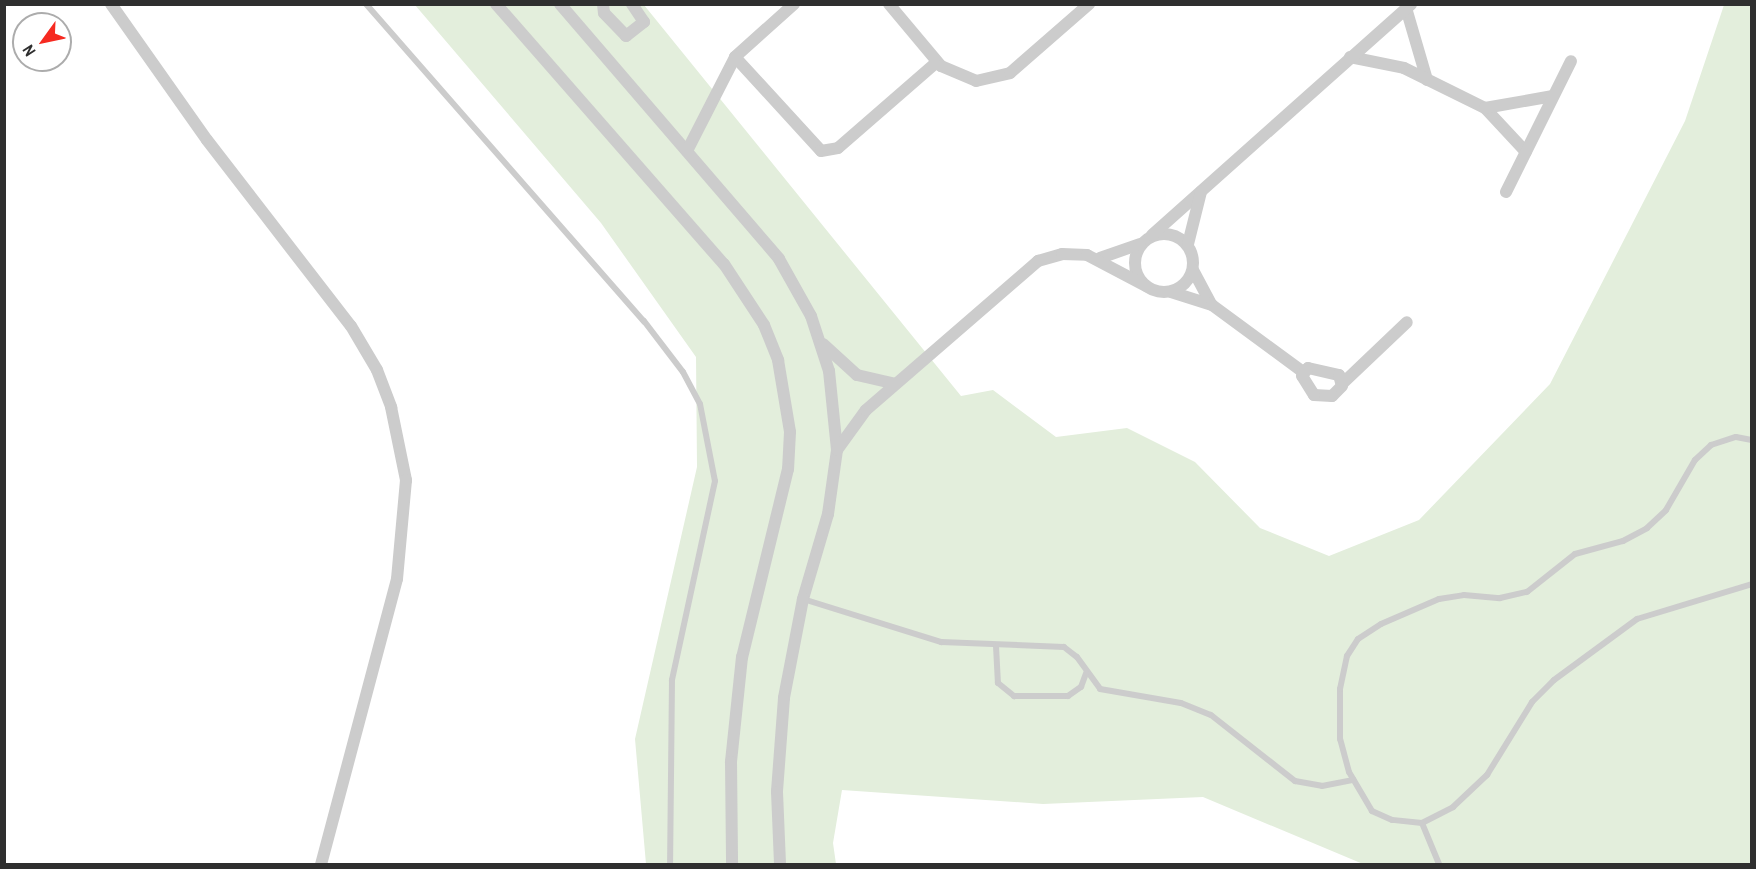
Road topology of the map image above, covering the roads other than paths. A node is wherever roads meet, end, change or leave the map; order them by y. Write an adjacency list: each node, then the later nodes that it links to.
1 (111, 4): 42 (street)
2 (366, 4): 43 (lane)
3 (495, 4): 44 (street)
4 (560, 4): 18 (street)
5 (603, 4): 6 (street)
6 (632, 4)
7 (794, 4): 11 (street)
8 (889, 4): 14 (street)
9 (1089, 4): 14 (street)
10 (1408, 6): 12 (street); 15 (street)
11 (735, 57): 14 (street); 18 (street)
12 (1350, 57): 15 (street); 20 (street)
13 (1571, 61): 16 (street)
14 (937, 62)
15 (1428, 81): 17 (street)
16 (1553, 96): 17 (street); 19 (street)
17 (1485, 108): 19 (street)
18 (687, 151): 30 (street)
19 (1526, 152): 21 (street)
20 (1202, 188): 22 (street); 23 (street)
21 (1506, 192)
22 (1147, 239): 23 (street); 24 (street); 26 (street)
23 (1188, 244): 25 (street)
24 (1100, 258): 26 (street); 33 (street)
25 (1193, 270): 27 (street); 28 (street)
26 (1146, 286): 27 (street)
27 (1171, 292): 28 (street)
28 (1212, 305): 31 (street)
29 (1407, 322): 32 (street)
30 (821, 342): 33 (street); 35 (street)
31 (1302, 371): 32 (street); 32 (street)
32 (1343, 383)
33 (895, 384): 35 (street)
34 (1752, 440): 40 (lane)
35 (837, 450): 37 (street)
36 (1752, 584): 41 (lane)
37 (803, 599): 38 (lane); 45 (street)
38 (996, 646): 39 (lane); 39 (lane)
39 (1086, 673): 40 (lane)
40 (1353, 780): 41 (lane)
41 (1422, 823): 46 (lane)
42 (321, 864)
43 (670, 864)
44 (732, 864)
45 (780, 864)
46 (1439, 864)

